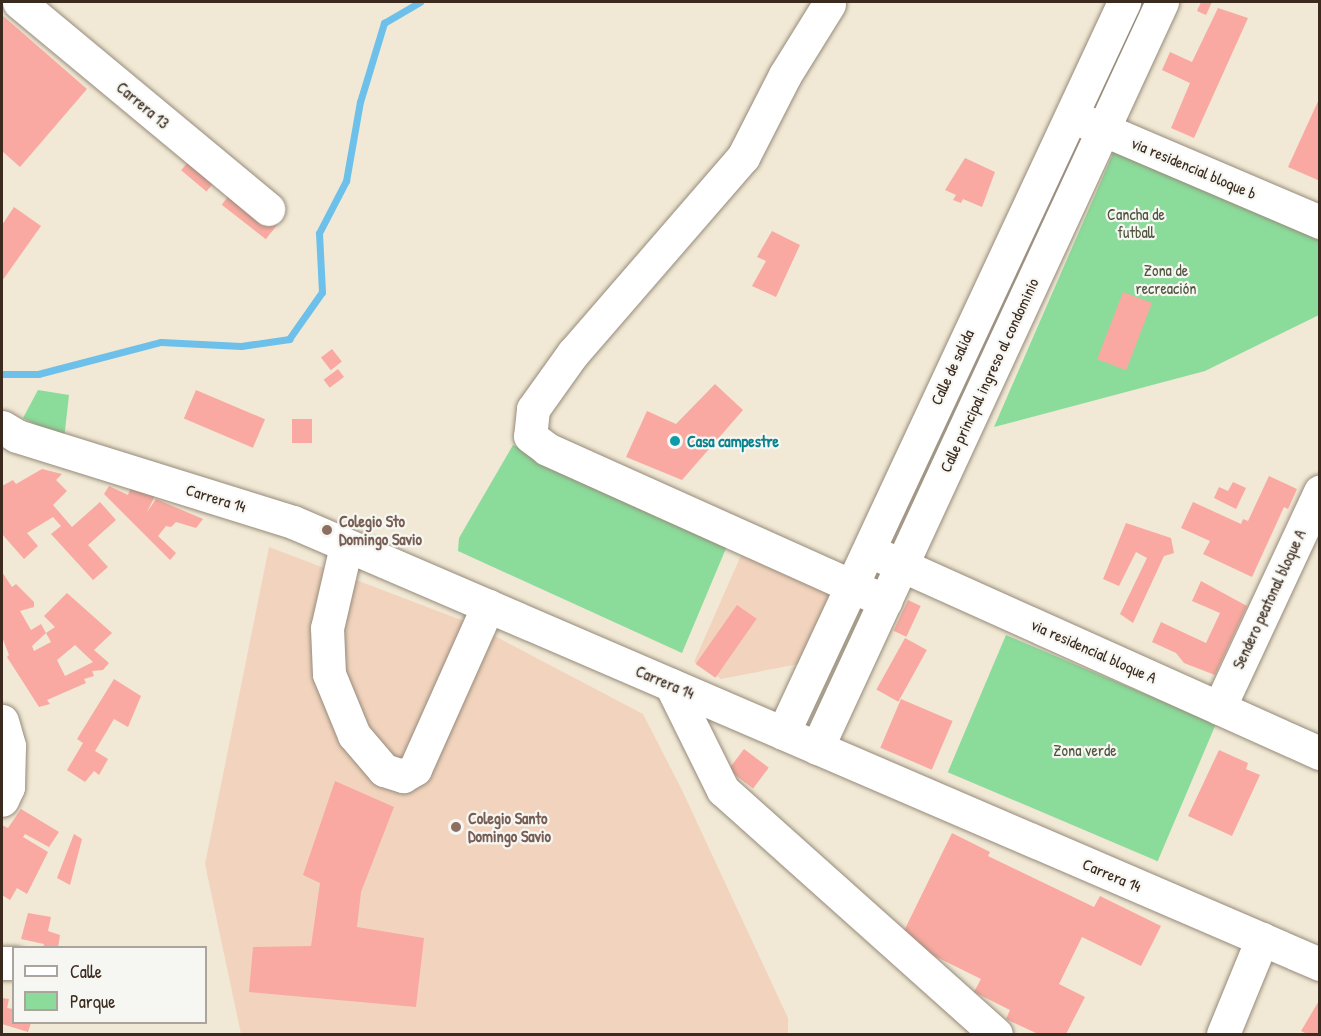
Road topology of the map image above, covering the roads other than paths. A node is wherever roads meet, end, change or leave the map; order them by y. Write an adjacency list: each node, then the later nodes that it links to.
1 (19, 2): 7 (street, Carrera 13)
2 (1124, 2): 5 (street, Calle de salida)
3 (1162, 2): 6 (street, Calle principal ingreso al condominio)
4 (829, 4): 14 (street)
5 (1069, 114): 6 (street, via residencial bloque b); 12 (street, Calle de salida)
6 (1102, 129): 8 (street, via residencial bloque b); 13 (street, Calle principal ingreso al condominio)
7 (268, 209)
8 (1320, 222)
9 (7, 440): 11 (street, Carrera 14)
10 (1320, 491): 18 (street, Sendero peatonal bloque A)
11 (346, 546): 16 (street, Carrera 14); 16 (street)
12 (868, 550): 13 (street, via residencial bloque A); 14 (street, Calle de salida)
13 (902, 564): 15 (street, Calle principal ingreso al condominio); 18 (street, via residencial bloque A)
14 (851, 587): 15 (street); 20 (street, Calle de salida)
15 (885, 601): 21 (street, Calle principal ingreso al condominio)
16 (488, 606): 17 (street, Carrera 14)
17 (671, 685): 20 (street, Carrera 14); 26 (street)
18 (1219, 708): 22 (street, via residencial bloque A)
19 (2, 721): 23 (street)
20 (783, 733): 21 (street, Carrera 14)
21 (818, 748): 24 (street, Carrera 14)
22 (1320, 753)
23 (2, 800)
24 (1262, 939): 25 (street, Carrera 14); 27 (street)
25 (1320, 964)
26 (996, 1035)
27 (1223, 1035)

